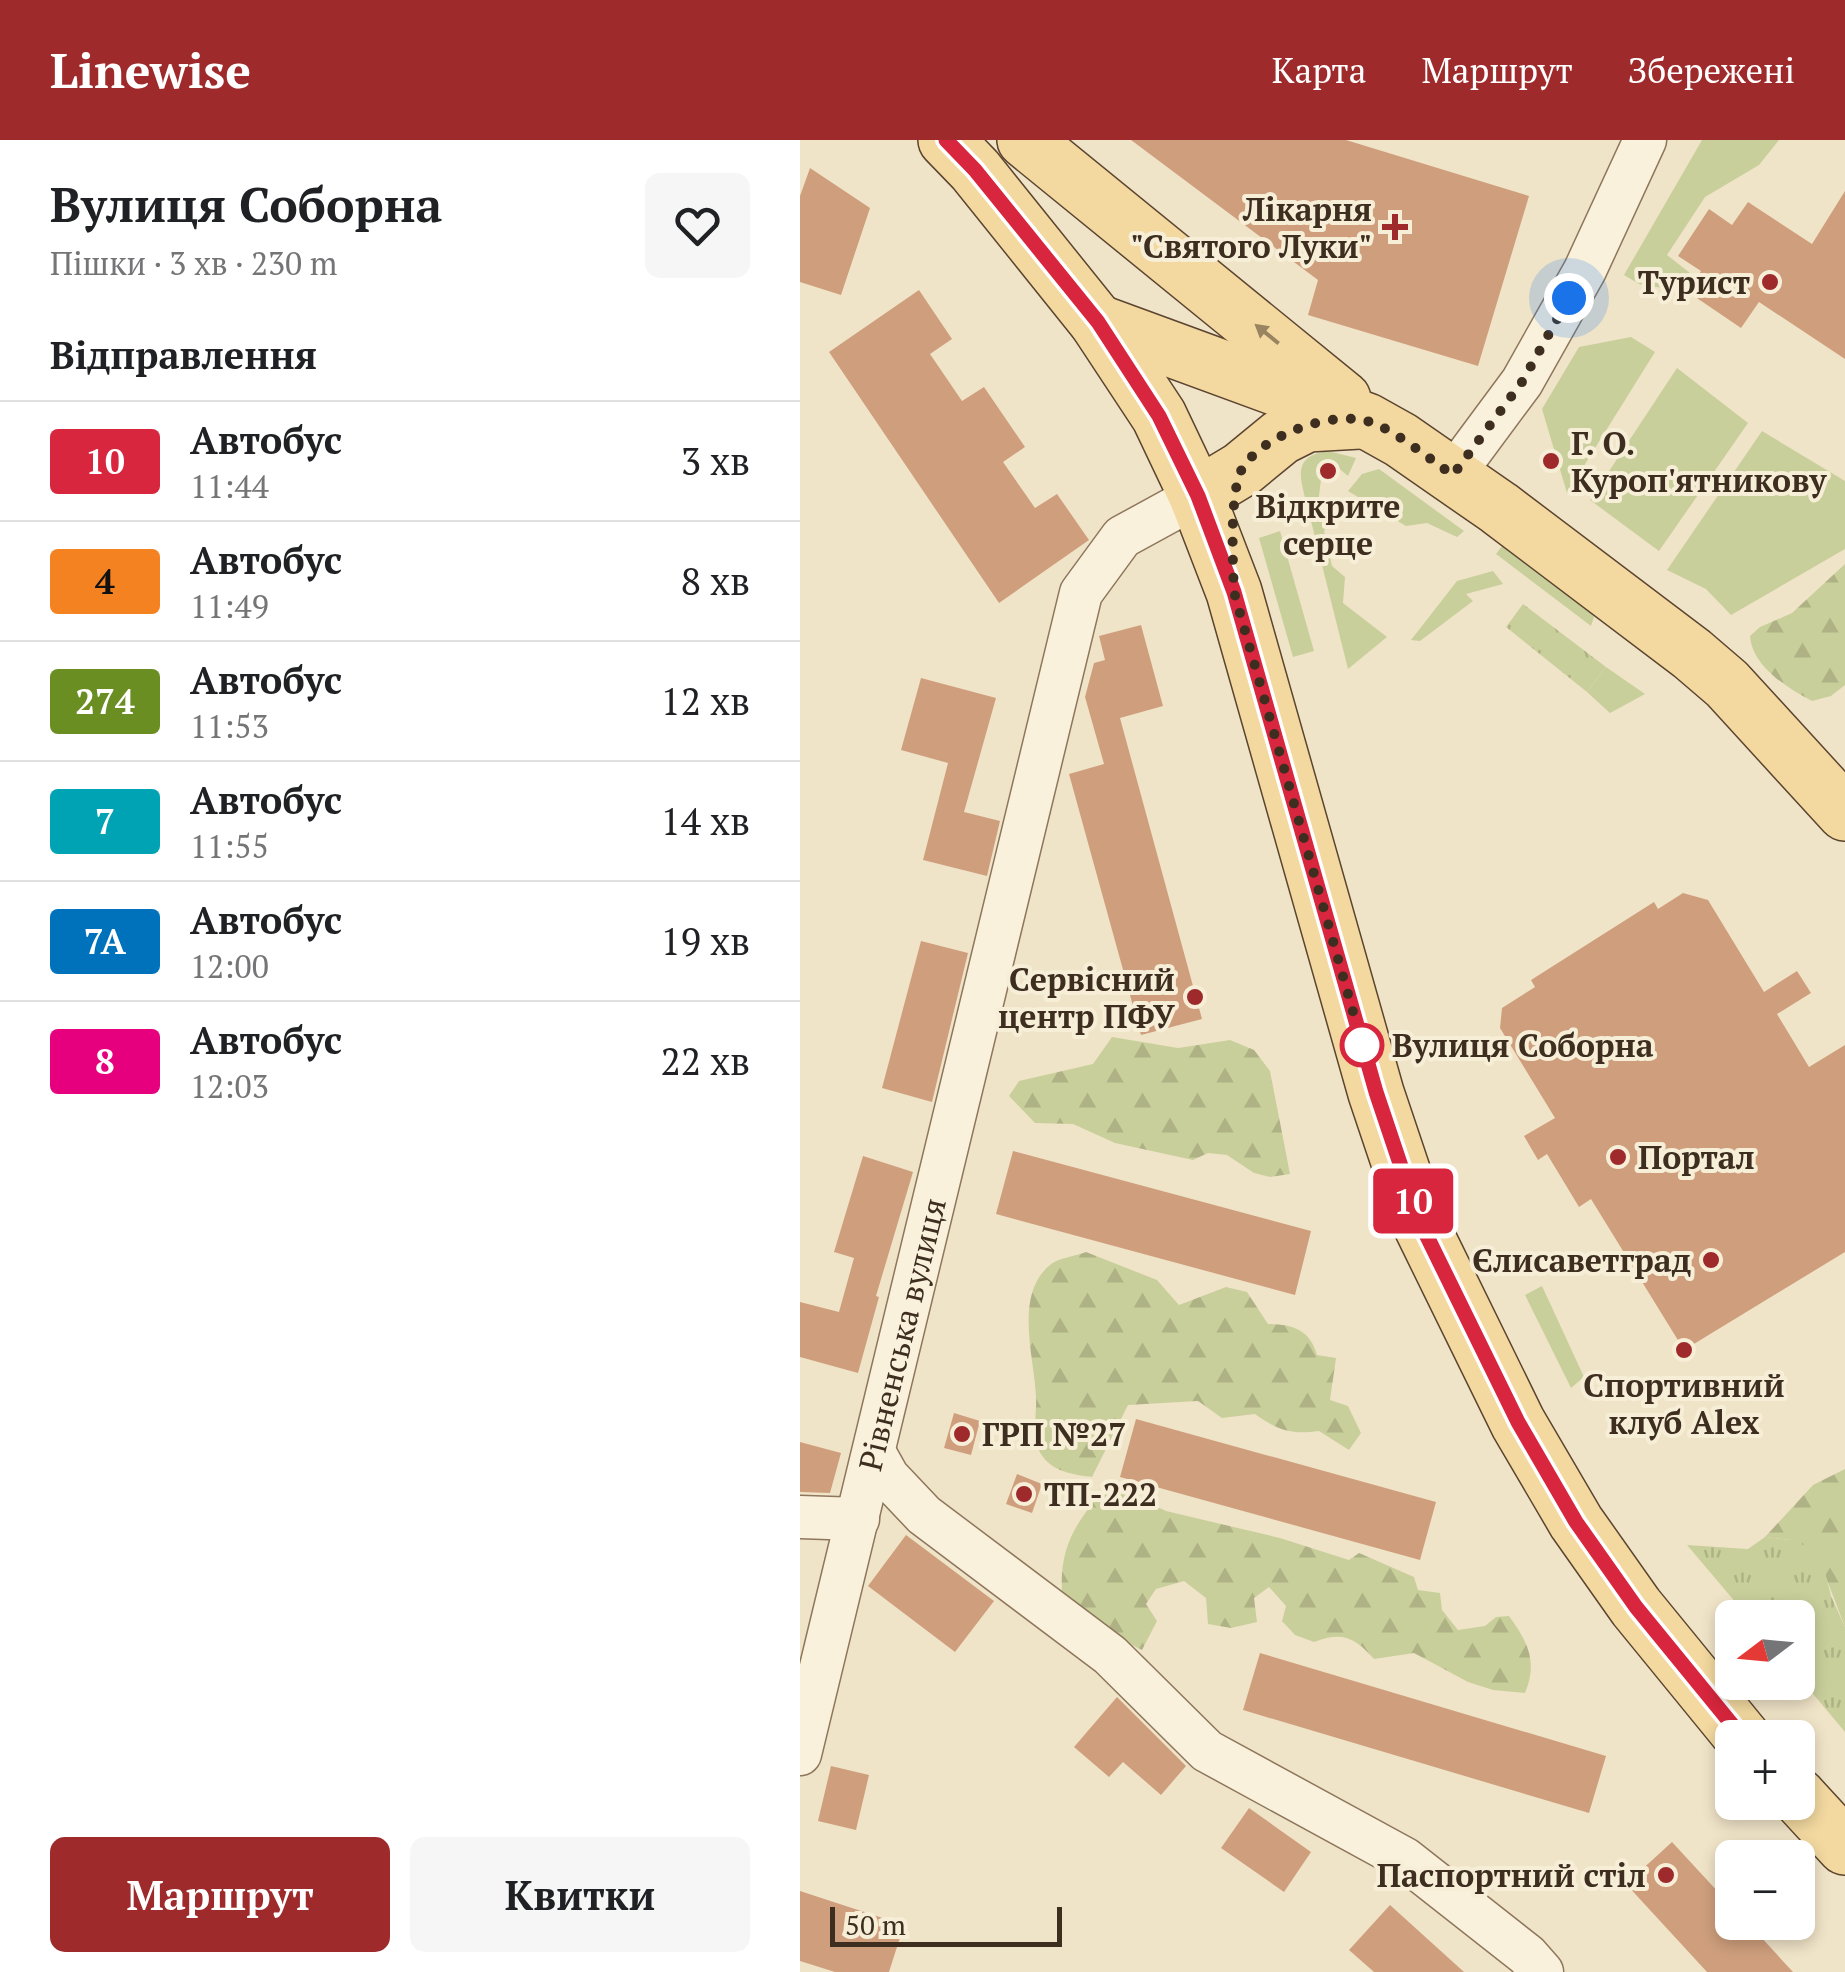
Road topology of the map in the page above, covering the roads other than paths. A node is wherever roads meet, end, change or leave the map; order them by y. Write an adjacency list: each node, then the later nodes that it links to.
1 (946, 140): 4 (main road)
2 (1025, 140): 5 (main road, one-way to 2)
3 (1645, 140): 6 (street)
4 (1098, 322): 5 (main road); 7 (main road)
5 (1367, 421): 6 (main road); 7 (main road)
6 (1453, 475): 8 (main road)
7 (1220, 483): 9 (street, Рівненська вулиця); 12 (main road)
8 (1845, 813)
9 (874, 1452): 11 (street); 16 (street, Рівненська вулиця)
10 (800, 1518): 11 (street)
11 (858, 1519): 13 (street)
12 (1728, 1720)
13 (800, 1754)
14 (1815, 1814): 15 (main road)
15 (1845, 1847)
16 (1542, 1972)

